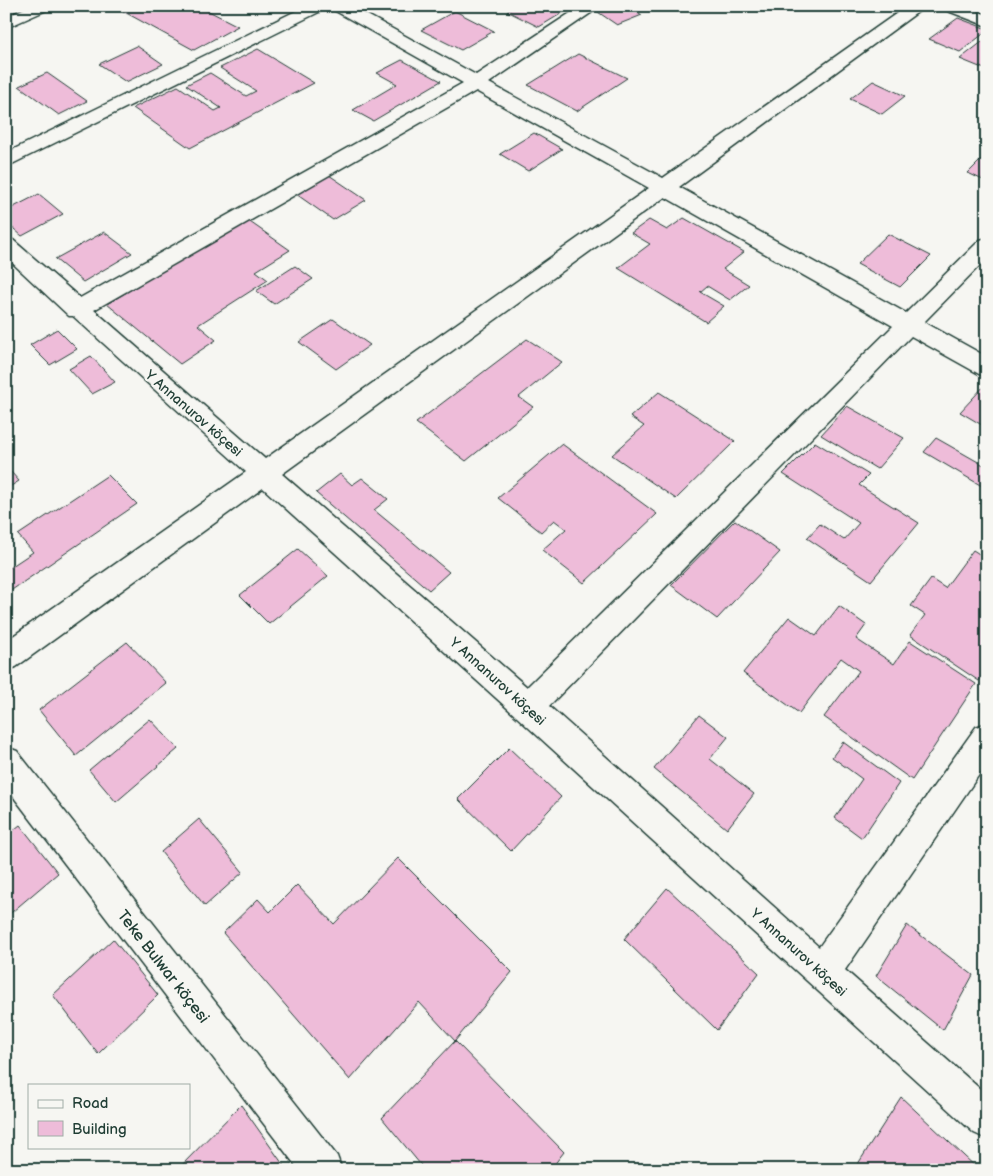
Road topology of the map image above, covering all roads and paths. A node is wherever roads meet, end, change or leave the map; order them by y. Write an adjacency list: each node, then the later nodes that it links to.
1 (43, 6): 8 (street)
2 (319, 6): 10 (street)
3 (338, 6): 9 (street)
4 (593, 6): 9 (street)
5 (918, 6): 11 (street)
6 (949, 6): 7 (street)
7 (987, 21)
8 (6, 23)
9 (476, 83): 11 (street); 14 (street)
10 (6, 161)
11 (663, 189): 15 (street); 17 (street)
12 (6, 245): 14 (street, Y Annanurov köçesi)
13 (987, 245): 15 (street)
14 (77, 310): 17 (street, Y Annanurov köçesi)
15 (908, 324): 16 (street); 19 (street)
16 (987, 368)
17 (263, 474): 18 (street); 19 (street, Y Annanurov köçesi)
18 (6, 658)
19 (528, 707): 22 (street, Y Annanurov köçesi)
20 (987, 736): 22 (street)
21 (6, 762): 24 (street, Teke Bulwar köçesi)
22 (822, 973): 23 (street, Y Annanurov köçesi)
23 (987, 1120)
24 (323, 1170)

